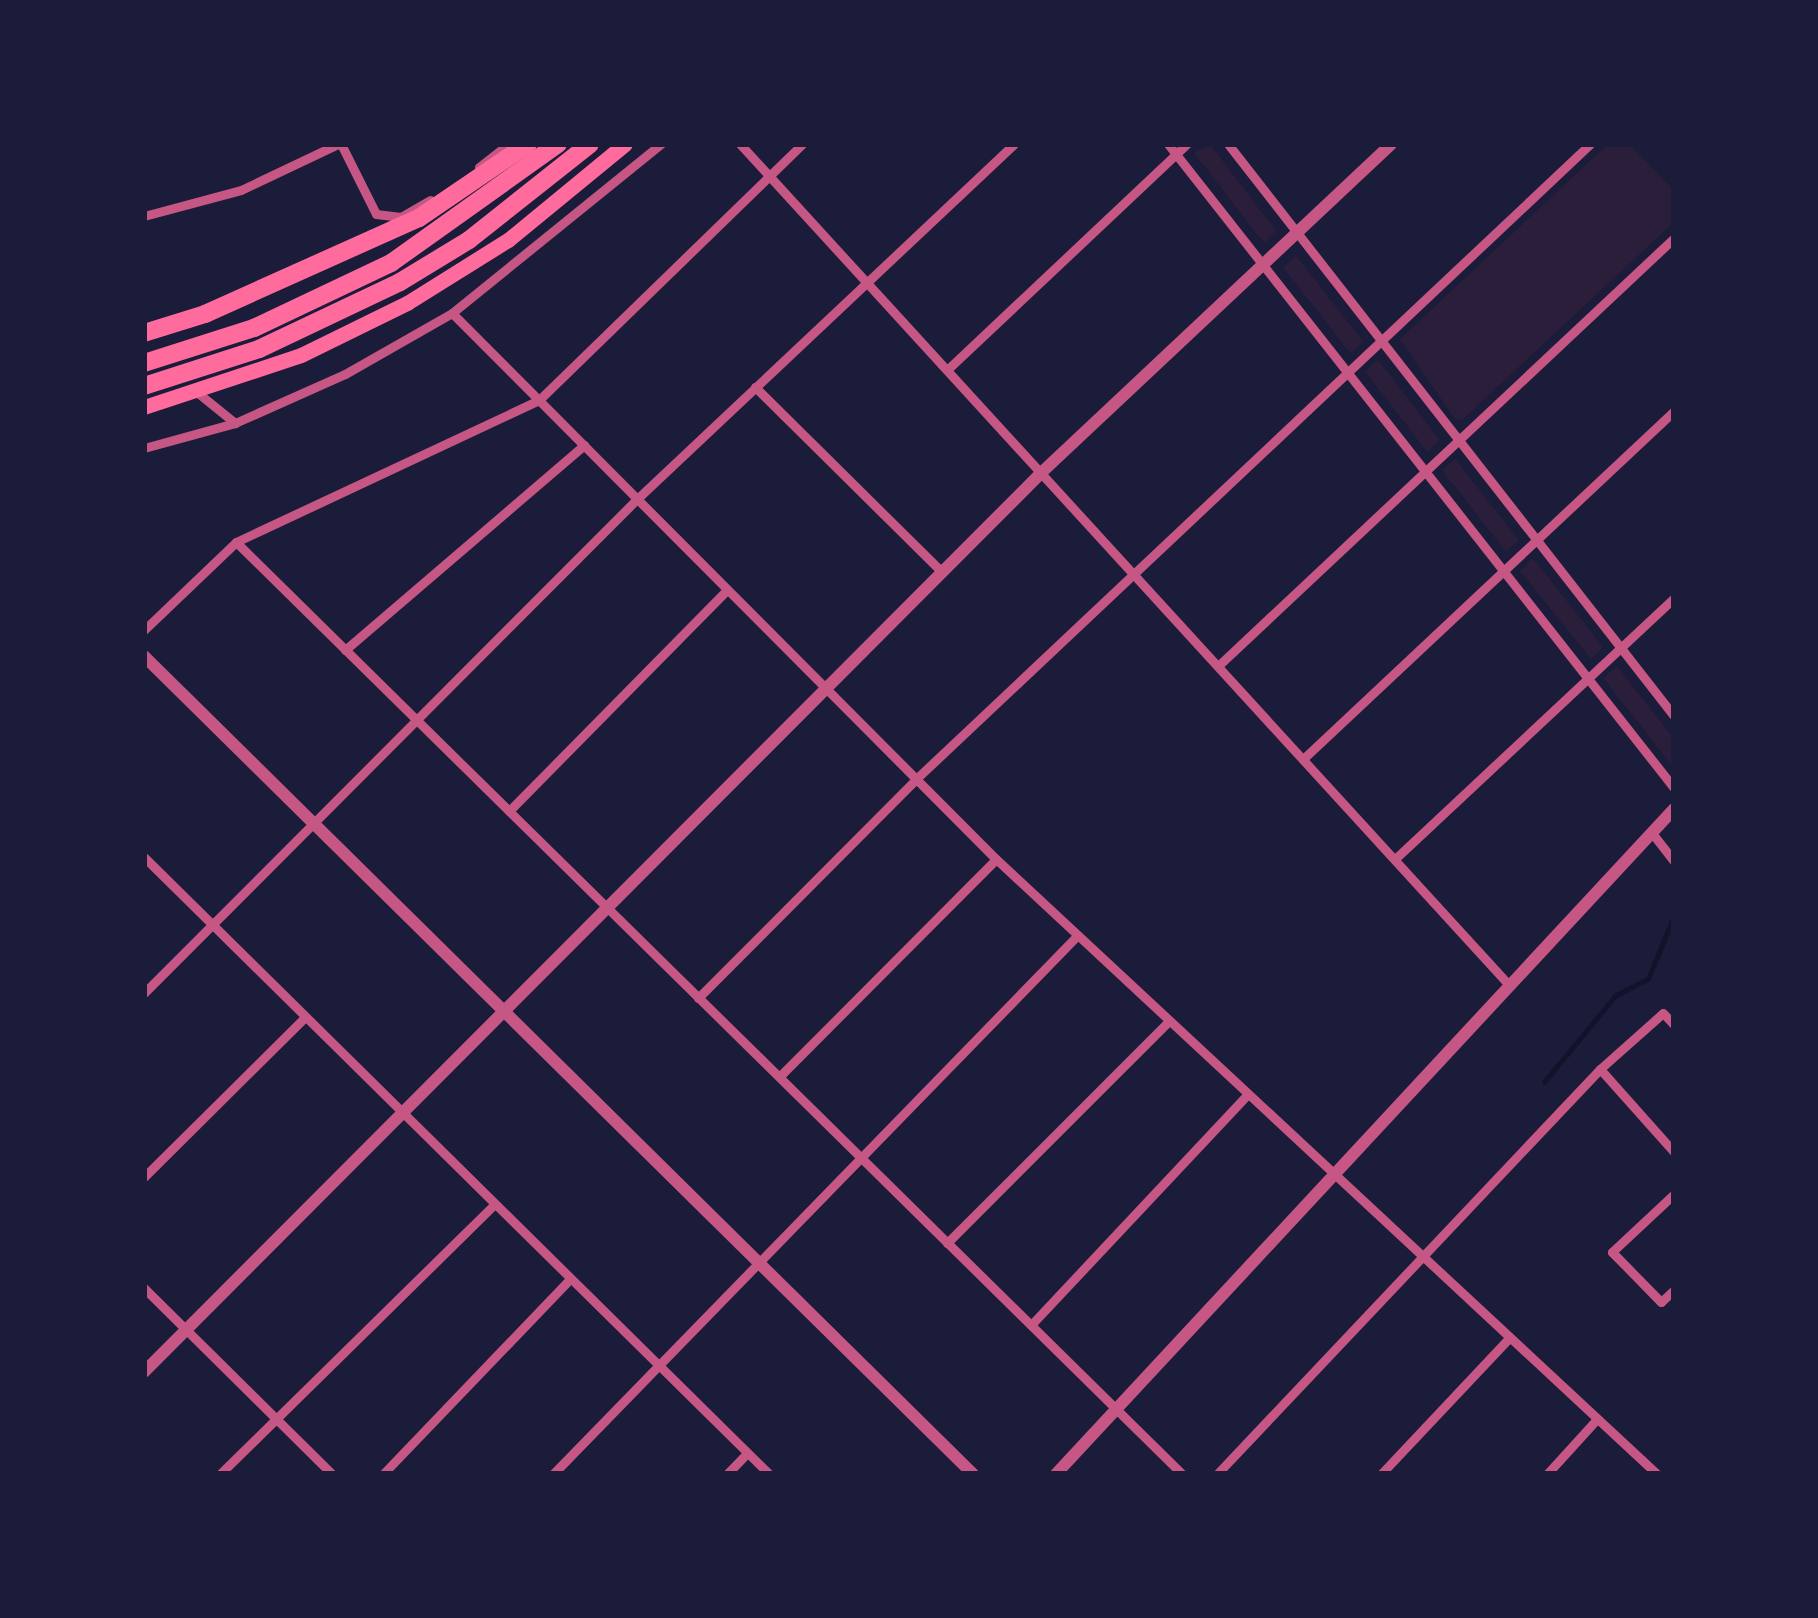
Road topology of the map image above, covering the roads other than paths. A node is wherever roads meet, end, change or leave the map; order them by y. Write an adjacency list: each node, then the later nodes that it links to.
1 (340, 144): 2 (street); 18 (street)
2 (508, 144)
3 (528, 144): 24 (highway)
4 (558, 144): 26 (highway)
5 (590, 144): 28 (highway)
6 (625, 144): 32 (highway)
7 (661, 144): 23 (street)
8 (740, 144): 17 (street)
9 (802, 144): 17 (street)
10 (1014, 144): 22 (street)
11 (1168, 144): 16 (street)
12 (1187, 144): 16 (street)
13 (1228, 144): 19 (street)
14 (1391, 144): 19 (street)
15 (1590, 144): 25 (street)
16 (1176, 154): 21 (street); 27 (street)
17 (770, 176): 22 (street); 33 (street)
18 (144, 216)
19 (1298, 231): 21 (street); 25 (street)
20 (1674, 238): 37 (street)
21 (1262, 266): 29 (street); 41 (street)
22 (867, 281): 27 (street); 31 (street)
23 (452, 313): 33 (street); 36 (street)
24 (144, 333)
25 (1381, 340): 29 (street); 37 (street)
26 (144, 363)
27 (948, 369): 41 (street)
28 (193, 372): 30 (highway); 34 (highway)
29 (1346, 373): 40 (street); 47 (street)
30 (144, 386)
31 (755, 387): 42 (street); 46 (street)
32 (197, 393): 34 (highway); 36 (street)
33 (539, 400): 38 (street); 44 (street)
34 (144, 403)
35 (1674, 411): 43 (street)
36 (235, 423): 39 (street)
37 (1458, 441): 40 (street); 43 (street)
38 (584, 445): 42 (street); 52 (street)
39 (144, 448)
40 (1424, 471): 45 (street); 54 (street)
41 (1041, 473): 46 (street); 47 (street)
42 (637, 499): 48 (street); 58 (street)
43 (1535, 540): 45 (street); 51 (street)
44 (236, 542): 50 (street); 52 (street)
45 (1503, 570): 55 (street); 59 (street)
46 (942, 572): 56 (street)
47 (1134, 574): 54 (street); 60 (street)
48 (727, 590): 56 (street); 63 (street)
49 (1674, 598): 51 (street)
50 (144, 630)
51 (1621, 648): 55 (street); 57 (street)
52 (345, 650): 58 (street)
53 (144, 656): 64 (street)
54 (1218, 666): 59 (street)
55 (1587, 678): 61 (street); 67 (street)
56 (825, 690): 60 (street); 70 (street)
57 (1674, 716)
58 (416, 720): 63 (street); 64 (street)
59 (1303, 759): 67 (street)
60 (916, 779): 68 (street); 75 (street)
61 (1674, 788)
62 (1674, 809): 65 (street)
63 (508, 811): 70 (street)
64 (316, 821): 71 (street); 76 (street)
65 (1652, 833): 69 (street); 73 (street)
66 (144, 857): 71 (street)
67 (1396, 858): 73 (street)
68 (996, 859): 72 (street); 81 (street)
69 (1674, 861)
70 (609, 910): 75 (street); 76 (street)
71 (213, 925): 74 (street); 77 (street)
72 (1077, 936): 78 (street); 85 (street)
73 (1510, 986): 87 (street)
74 (144, 993)
75 (698, 998): 81 (street)
76 (507, 1010): 83 (street); 92 (street)
77 (304, 1018): 83 (street); 86 (street)
78 (1168, 1022): 82 (street); 90 (street)
79 (1674, 1024): 80 (street)
80 (1600, 1069): 84 (street); 91 (street)
81 (780, 1076): 85 (street)
82 (1246, 1096): 87 (street); 96 (street)
83 (403, 1112): 89 (street); 97 (street)
84 (1674, 1152)
85 (861, 1158): 90 (street); 92 (street)
86 (144, 1177)
87 (1333, 1178): 91 (street); 101 (street)
88 (1674, 1195): 95 (street)
89 (495, 1204): 93 (street); 102 (street)
90 (947, 1243): 96 (street)
91 (1418, 1258): 98 (street); 114 (street)
92 (760, 1259): 99 (street); 111 (street)
93 (570, 1279): 99 (street); 107 (street)
94 (144, 1288): 97 (street)
95 (1674, 1290)
96 (1031, 1324): 101 (street)
97 (186, 1330): 100 (street); 102 (street)
98 (1509, 1338): 103 (street); 115 (street)
99 (658, 1363): 104 (street); 108 (street)
100 (144, 1372)
101 (1116, 1410): 112 (street); 113 (street)
102 (274, 1419): 105 (street); 106 (street)
103 (1598, 1419): 116 (street); 117 (street)
104 (747, 1453): 109 (street); 110 (street)
105 (220, 1474)
106 (332, 1474)
107 (383, 1474)
108 (553, 1474)
109 (727, 1474)
110 (769, 1474)
111 (973, 1474)
112 (1056, 1474)
113 (1182, 1474)
114 (1217, 1474)
115 (1381, 1474)
116 (1546, 1474)
117 (1657, 1474)

